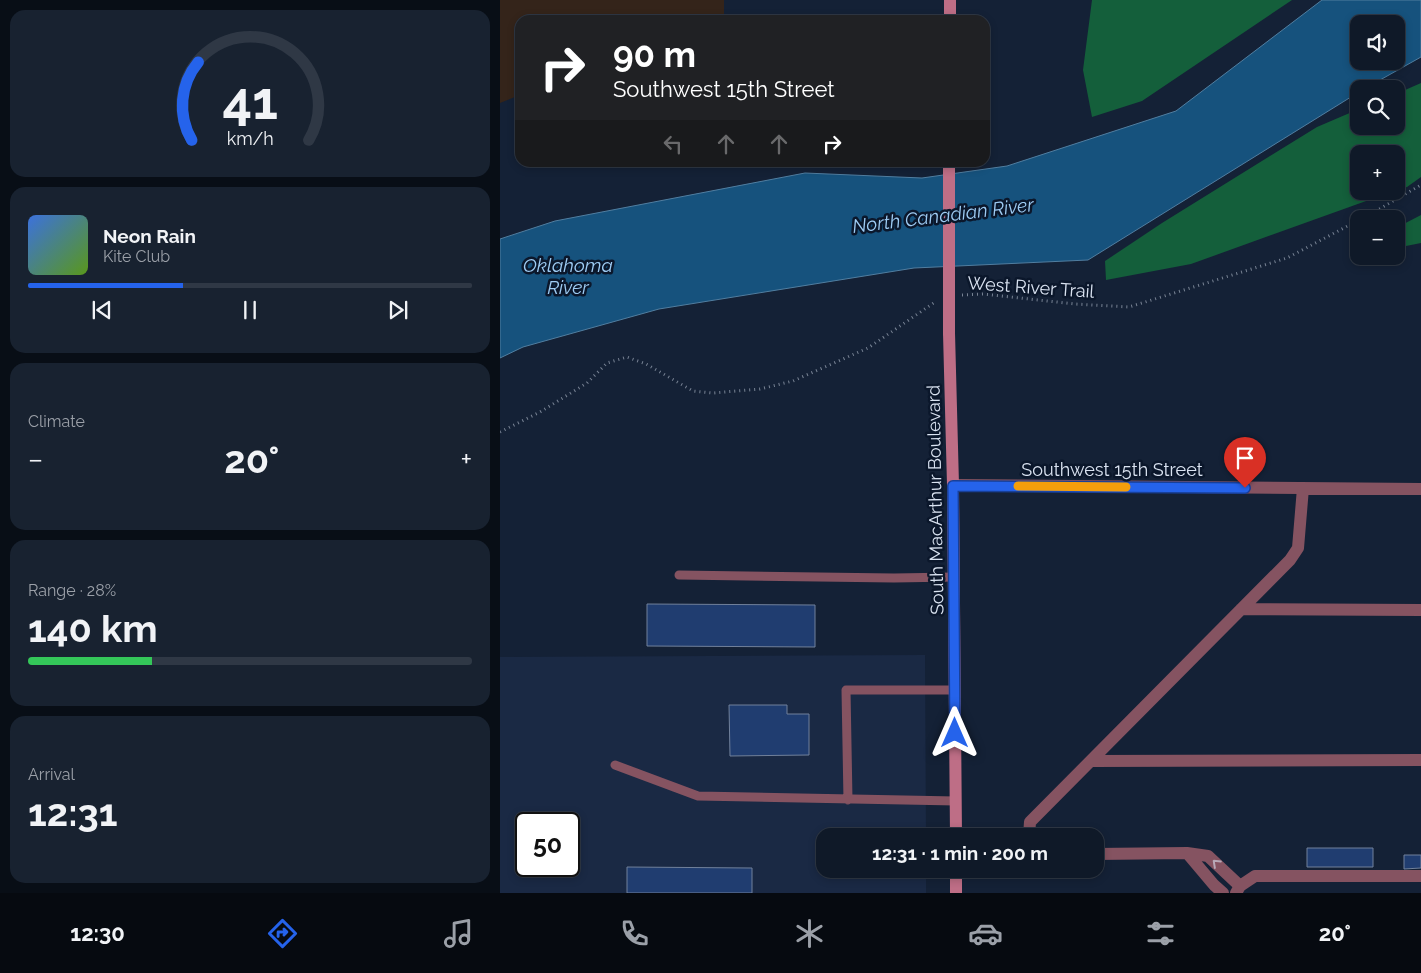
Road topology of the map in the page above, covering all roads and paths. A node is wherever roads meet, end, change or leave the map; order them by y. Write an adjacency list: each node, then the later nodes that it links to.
1 (950, 0): 2 (main road)
2 (950, 15)
3 (950, 167): 10 (main road, South MacArthur Boulevard, bridge)
4 (1421, 185): 5 (path, West River Trail)
5 (1377, 210)
6 (1350, 225): 7 (path, West River Trail)
7 (954, 295)
8 (936, 301): 9 (path)
9 (500, 432)
10 (953, 486): 11 (street, Southwest 15th Street); 14 (main road, South MacArthur Boulevard)
11 (1303, 488): 12 (street, Southwest 15th Street); 15 (street)
12 (1421, 489)
13 (679, 575): 14 (lane)
14 (954, 577): 17 (main road, South MacArthur Boulevard)
15 (1241, 609): 16 (street); 19 (street)
16 (1421, 610)
17 (955, 690): 21 (lane); 22 (main road, South MacArthur Boulevard)
18 (1421, 760): 19 (street)
19 (1091, 761): 24 (street)
20 (615, 765): 21 (lane)
21 (848, 800): 22 (lane)
22 (956, 801): 23 (main road, South MacArthur Boulevard)
23 (956, 828)
24 (1030, 828)
25 (1187, 853): 26 (street); 29 (street, one-way to 25); 31 (street)
26 (1104, 854)
27 (1421, 876): 29 (street)
28 (956, 878): 30 (main road)
29 (1238, 889)
30 (956, 893)
31 (1223, 893)

